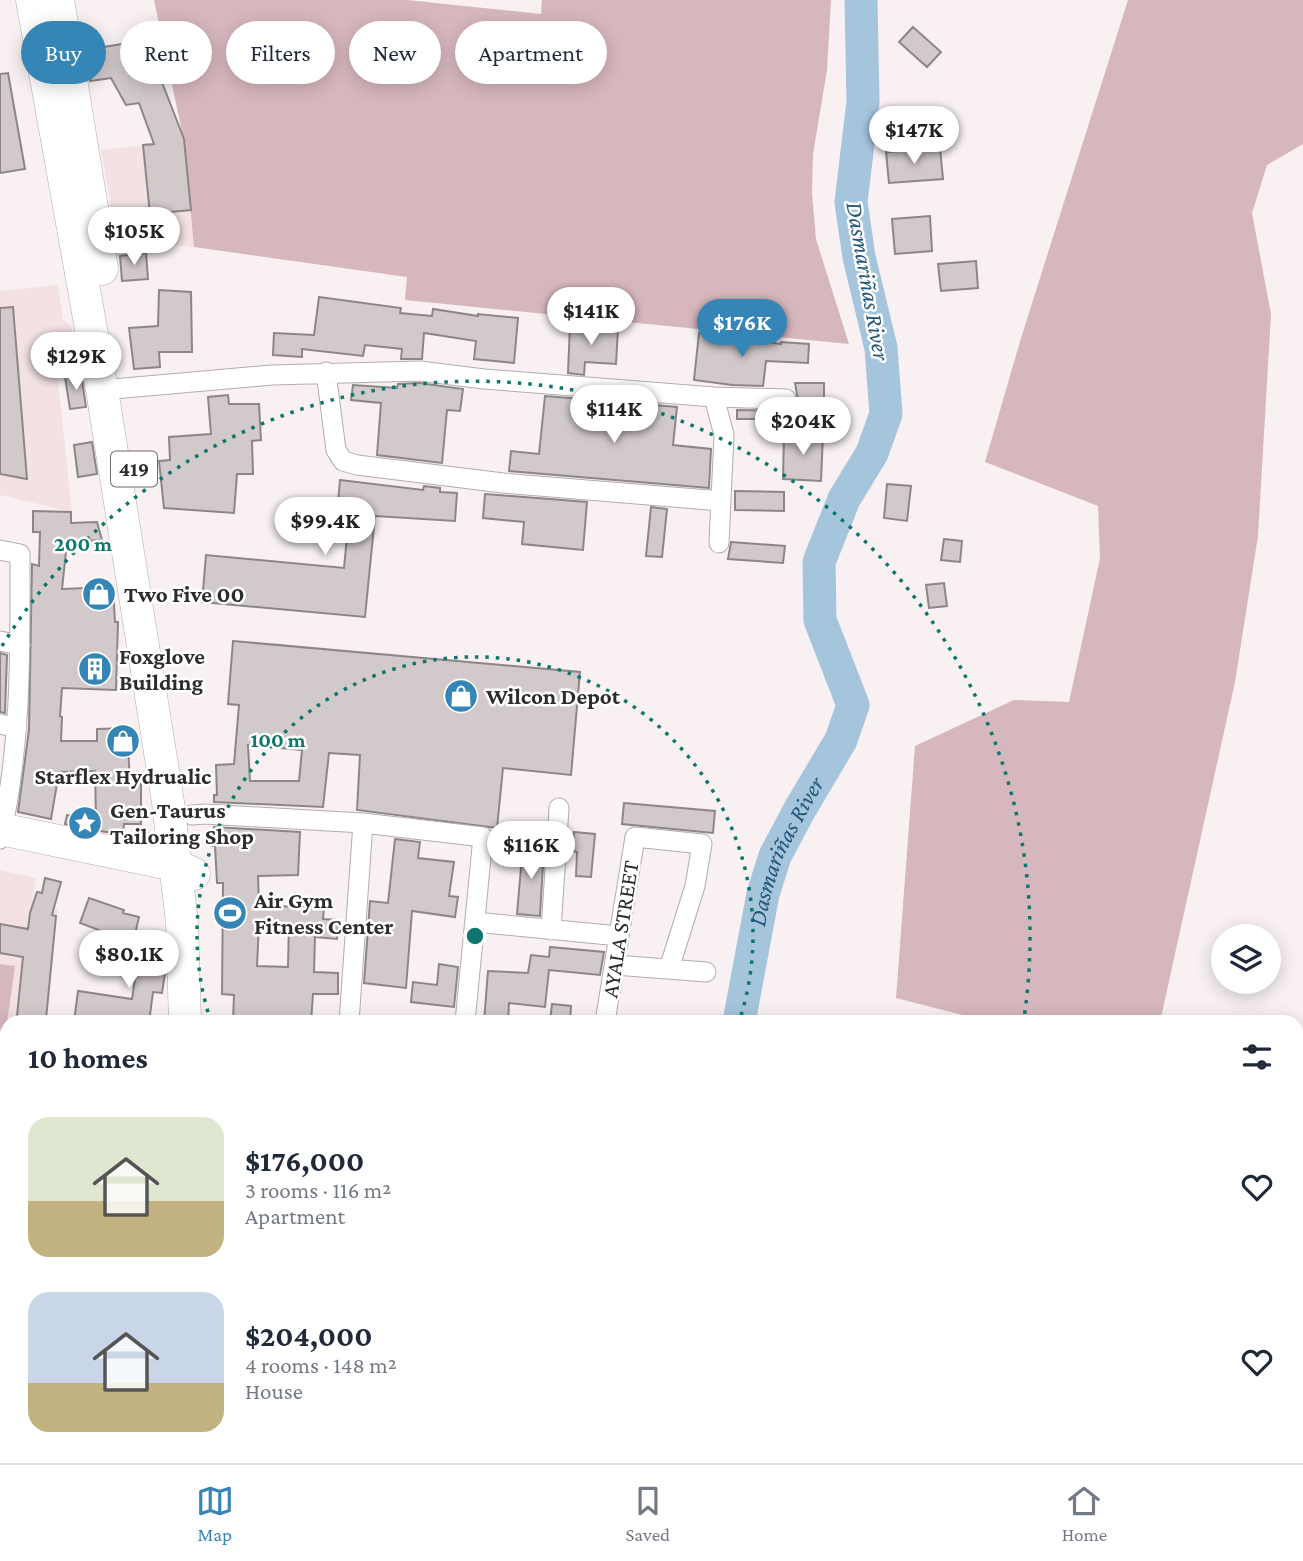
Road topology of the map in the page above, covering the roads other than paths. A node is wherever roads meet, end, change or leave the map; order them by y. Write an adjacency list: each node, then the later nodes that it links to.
1 (32, 0): 4 (main road, 419)
2 (58, 0): 4 (main road, 419)
3 (326, 372): 4 (street); 5 (street); 7 (street)
4 (111, 389): 14 (main road, 419); 17 (main road, 419)
5 (714, 397): 6 (street); 7 (street)
6 (786, 399)
7 (721, 502): 8 (street)
8 (719, 543)
9 (0, 550): 11 (street)
10 (0, 641): 11 (street)
11 (20, 645): 12 (street)
12 (9, 726): 16 (street)
13 (559, 808): 19 (street)
14 (192, 815): 15 (street); 17 (main road, 419)
15 (363, 822): 18 (street); 26 (street)
16 (1, 837): 17 (main road)
17 (184, 876): 24 (main road, 419); 25 (main road, 419)
18 (475, 922): 19 (street); 27 (street)
19 (551, 930): 20 (street)
20 (619, 936): 21 (street, AYALA STREET); 22 (street, AYALA STREET)
21 (615, 965): 22 (street); 28 (street, AYALA STREET)
22 (669, 969): 23 (street)
23 (706, 972)
24 (186, 1015)
25 (207, 1015)
26 (349, 1015)
27 (466, 1015)
28 (606, 1015)

